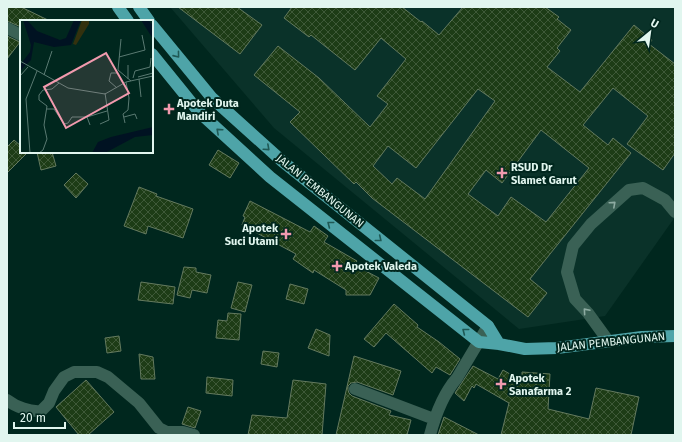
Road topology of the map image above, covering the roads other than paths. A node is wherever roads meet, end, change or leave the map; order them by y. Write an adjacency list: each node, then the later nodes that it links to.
1 (118, 7): 3 (main road)
2 (139, 7): 4 (main road, JALAN PEMBANGUNAN)
3 (127, 20)
4 (148, 20)
5 (153, 26): 10 (main road, JALAN PEMBANGUNAN, one-way to 10)
6 (7, 28): 7 (street)
7 (20, 34)
8 (153, 55): 12 (main road, JALAN PEMBANGUNAN, one-way to 8)
9 (675, 212): 13 (street, one-way to 9)
10 (488, 326): 12 (street); 14 (main road, JALAN PEMBANGUNAN)
11 (675, 336): 13 (main road, JALAN PEMBANGUNAN)
12 (479, 342): 14 (main road, JALAN PEMBANGUNAN); 17 (street)
13 (609, 342): 14 (main road, JALAN PEMBANGUNAN)
14 (500, 344)
15 (354, 389): 17 (street)
16 (7, 400): 18 (street)
17 (434, 419): 19 (street)
18 (194, 435)
19 (430, 435)

